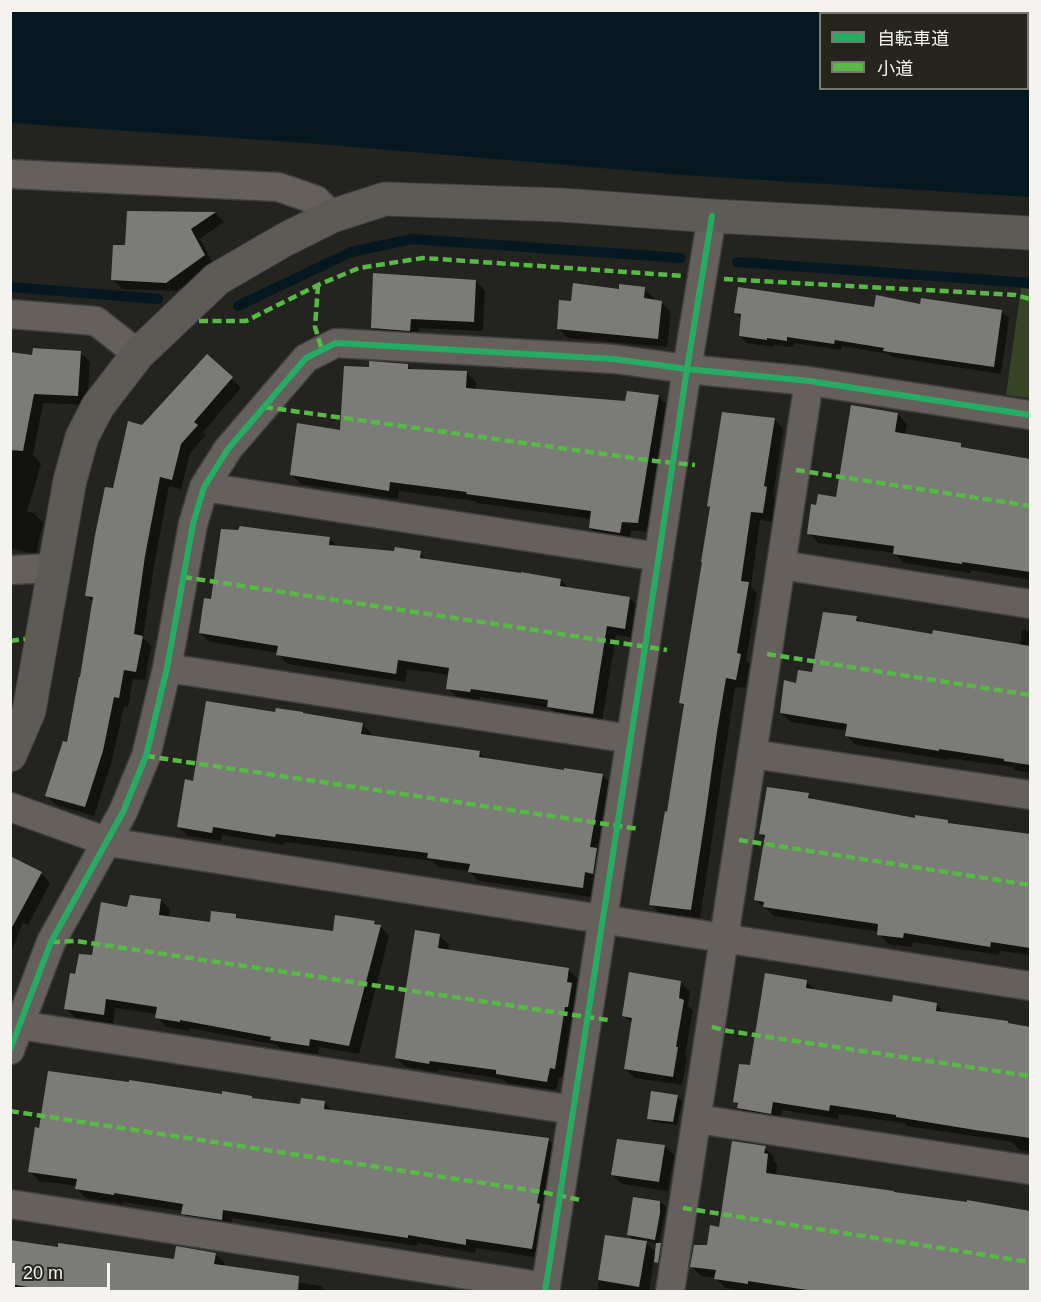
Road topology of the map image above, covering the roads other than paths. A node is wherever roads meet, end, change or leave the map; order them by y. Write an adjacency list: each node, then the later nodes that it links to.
1 (10, 174): 2 (street)
2 (332, 216): 3 (street); 6 (street)
3 (712, 216): 4 (street); 7 (street)
4 (1030, 233)
5 (10, 314): 6 (street)
6 (138, 354): 13 (street)
7 (687, 369): 8 (street); 10 (street); 11 (street)
8 (809, 381): 9 (street); 12 (street)
9 (1030, 415)
10 (204, 487): 11 (street); 16 (street)
11 (659, 557): 17 (street)
12 (780, 565): 15 (street); 19 (street)
13 (54, 568): 14 (street); 18 (street)
14 (10, 570)
15 (1030, 604)
16 (167, 668): 17 (street); 22 (street)
17 (631, 739): 23 (street)
18 (10, 754)
19 (752, 754): 20 (street); 24 (street)
20 (1030, 795)
21 (10, 807): 22 (street)
22 (108, 842): 23 (street); 26 (street)
23 (603, 919): 24 (street); 27 (street)
24 (725, 939): 25 (street); 28 (street)
25 (1030, 986)
26 (15, 1038): 27 (street)
27 (573, 1110): 31 (street)
28 (697, 1119): 29 (street); 32 (street)
29 (1030, 1170)
30 (10, 1204): 31 (street)
31 (546, 1289)
32 (670, 1292)

